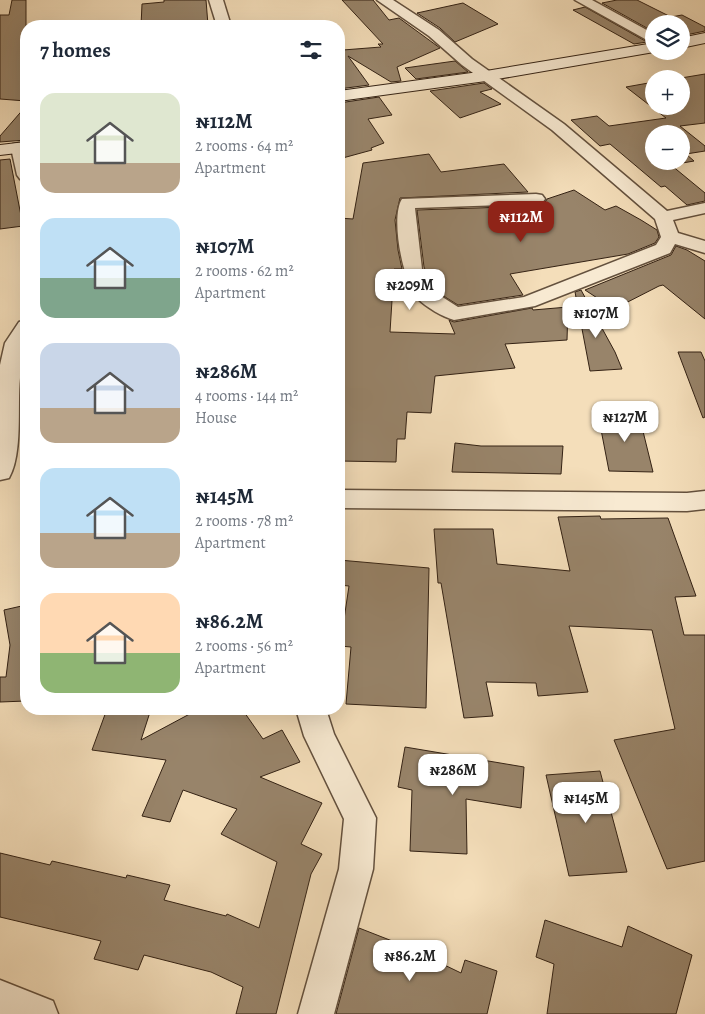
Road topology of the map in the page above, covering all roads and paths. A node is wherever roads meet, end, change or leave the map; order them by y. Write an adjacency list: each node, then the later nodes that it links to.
1 (216, 0): 4 (street)
2 (384, 0): 9 (street)
3 (582, 0): 5 (street)
4 (222, 20)
5 (645, 35)
6 (705, 38): 7 (street)
7 (690, 41)
8 (645, 50): 9 (street)
9 (486, 76): 10 (street); 15 (street)
10 (345, 95)
11 (20, 148): 12 (street)
12 (0, 150)
13 (536, 199): 16 (street)
14 (705, 208): 15 (street)
15 (663, 217): 16 (street)
16 (670, 236): 17 (street)
17 (705, 247)
18 (20, 336): 19 (street)
19 (0, 472)
20 (345, 499): 21 (street)
21 (705, 500)
22 (313, 715): 25 (street)
23 (0, 998): 24 (street)
24 (40, 1014)
25 (316, 1014)

